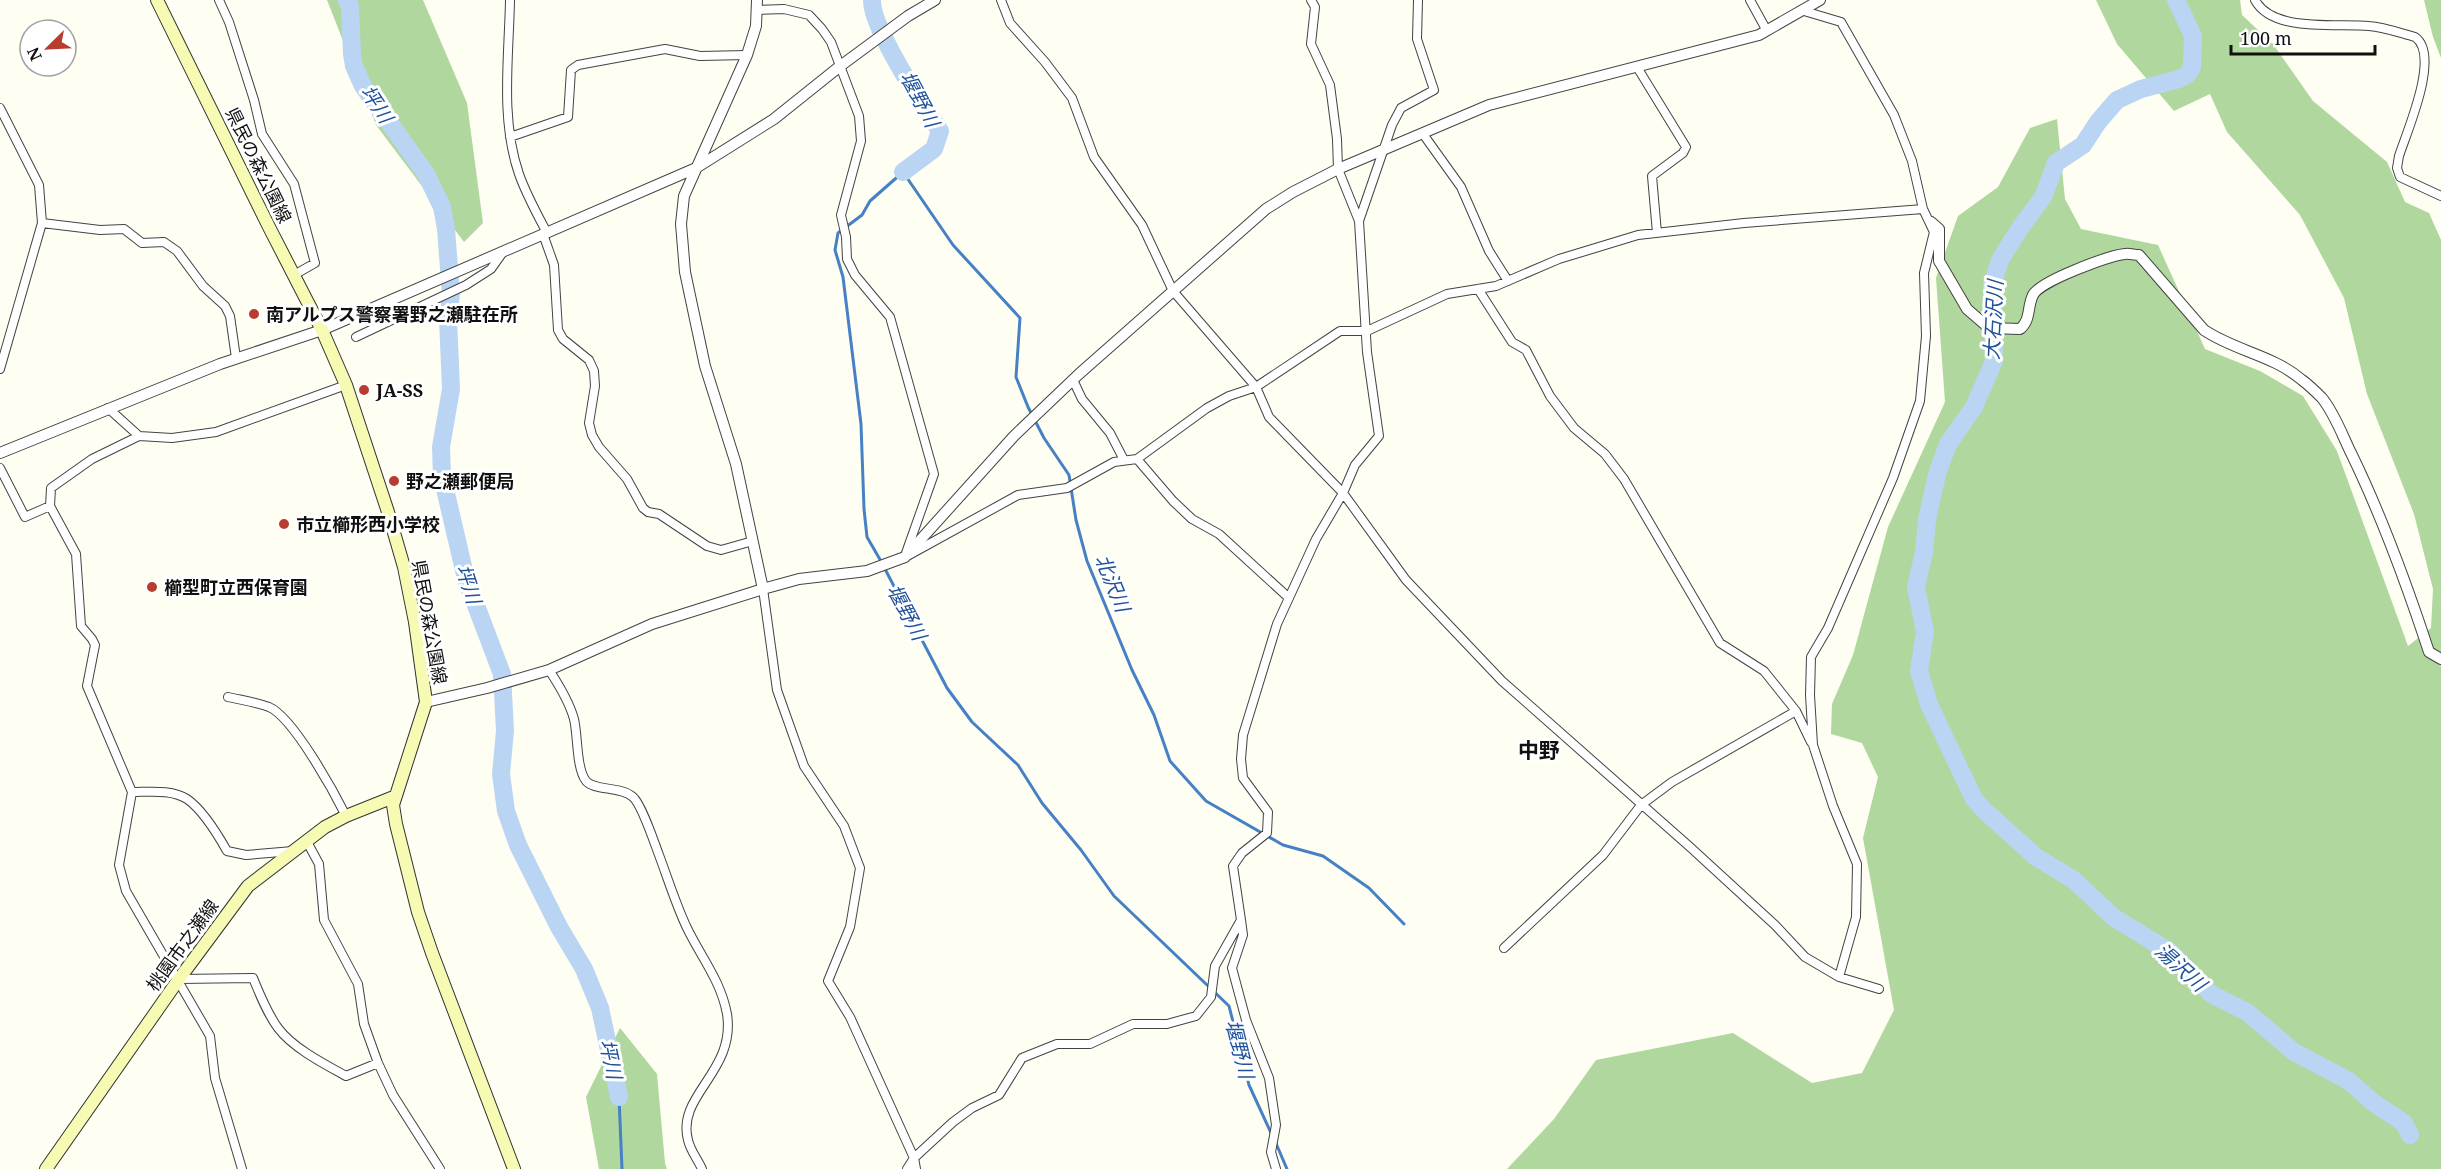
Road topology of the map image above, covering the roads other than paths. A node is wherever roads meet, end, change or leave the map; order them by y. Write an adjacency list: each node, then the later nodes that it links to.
1 (158, 0): 31 (main road, 県民の森公園線)
2 (219, 0): 31 (street)
3 (510, 0): 19 (street)
4 (935, 0): 15 (street)
5 (1001, 0): 34 (street)
6 (1311, 0): 22 (street)
7 (1418, 0): 20 (street)
8 (1750, 0): 13 (street)
9 (1820, 0): 12 (street)
10 (2255, 0): 23 (street)
11 (757, 5): 14 (street); 15 (street)
12 (1804, 10): 13 (street); 24 (street)
13 (1767, 31): 16 (street)
14 (747, 55): 19 (street); 21 (street)
15 (839, 67): 21 (street); 52 (street)
16 (1637, 67): 18 (street); 29 (street)
17 (0, 108): 27 (street)
18 (1423, 134): 20 (street); 32 (street)
19 (510, 137): 28 (street)
20 (1383, 151): 22 (street); 25 (street)
21 (696, 168): 28 (street); 51 (street)
22 (1338, 169): 25 (street); 34 (street)
23 (2441, 196)
24 (1923, 209): 26 (street); 29 (street)
25 (1359, 221): 36 (street)
26 (1931, 222): 55 (street); 60 (street)
27 (42, 223): 38 (street); 39 (street)
28 (545, 233): 30 (street); 51 (street)
29 (1657, 233): 32 (street)
30 (504, 251): 35 (street); 37 (street)
31 (294, 275): 35 (main road, 県民の森公園線)
32 (1508, 281): 33 (street)
33 (1478, 289): 36 (street); 59 (street)
34 (1173, 291): 40 (street); 42 (street)
35 (322, 330): 38 (street); 41 (main road, 県民の森公園線)
36 (1367, 331): 42 (street); 49 (street)
37 (356, 337)
38 (236, 358): 43 (street)
39 (0, 369)
40 (1073, 380): 47 (street); 52 (street)
41 (346, 385): 44 (street); 58 (main road, 県民の森公園線)
42 (1256, 387): 46 (street); 49 (street)
43 (108, 408): 44 (street); 45 (street)
44 (139, 436): 50 (street)
45 (0, 453)
46 (1137, 459): 47 (street); 54 (street)
47 (1124, 460): 52 (street)
48 (0, 468): 50 (street)
49 (1343, 493): 54 (street); 63 (street)
50 (50, 506): 61 (street)
51 (753, 541): 53 (street)
52 (905, 558): 53 (street)
53 (763, 589): 56 (street); 73 (street)
54 (1289, 598): 67 (street)
55 (2441, 659)
56 (543, 672): 58 (street); 78 (street)
57 (228, 697): 64 (street)
58 (426, 702): 62 (main road, 県民の森公園線)
59 (1796, 711): 60 (street); 63 (street)
60 (1813, 745): 69 (street)
61 (132, 792): 66 (street); 70 (street)
62 (396, 796): 64 (main road, 桃園市之瀬線); 77 (main road, 県民の森公園線)
63 (1641, 805): 68 (street); 69 (street)
64 (346, 816): 65 (main road, 桃園市之瀬線)
65 (306, 840): 66 (main road, 桃園市之瀬線); 72 (street)
66 (293, 851): 70 (main road, 桃園市之瀬線)
67 (1241, 920): 73 (street); 81 (street)
68 (1504, 948)
69 (1839, 977): 71 (street)
70 (179, 979): 72 (street); 74 (main road, 桃園市之瀬線); 75 (street)
71 (1880, 989)
72 (378, 1063): 76 (street)
73 (914, 1158): 79 (street); 80 (street)
74 (46, 1169)
75 (242, 1169)
76 (440, 1169)
77 (514, 1169)
78 (702, 1169)
79 (907, 1169)
80 (916, 1169)
81 (1276, 1169)

